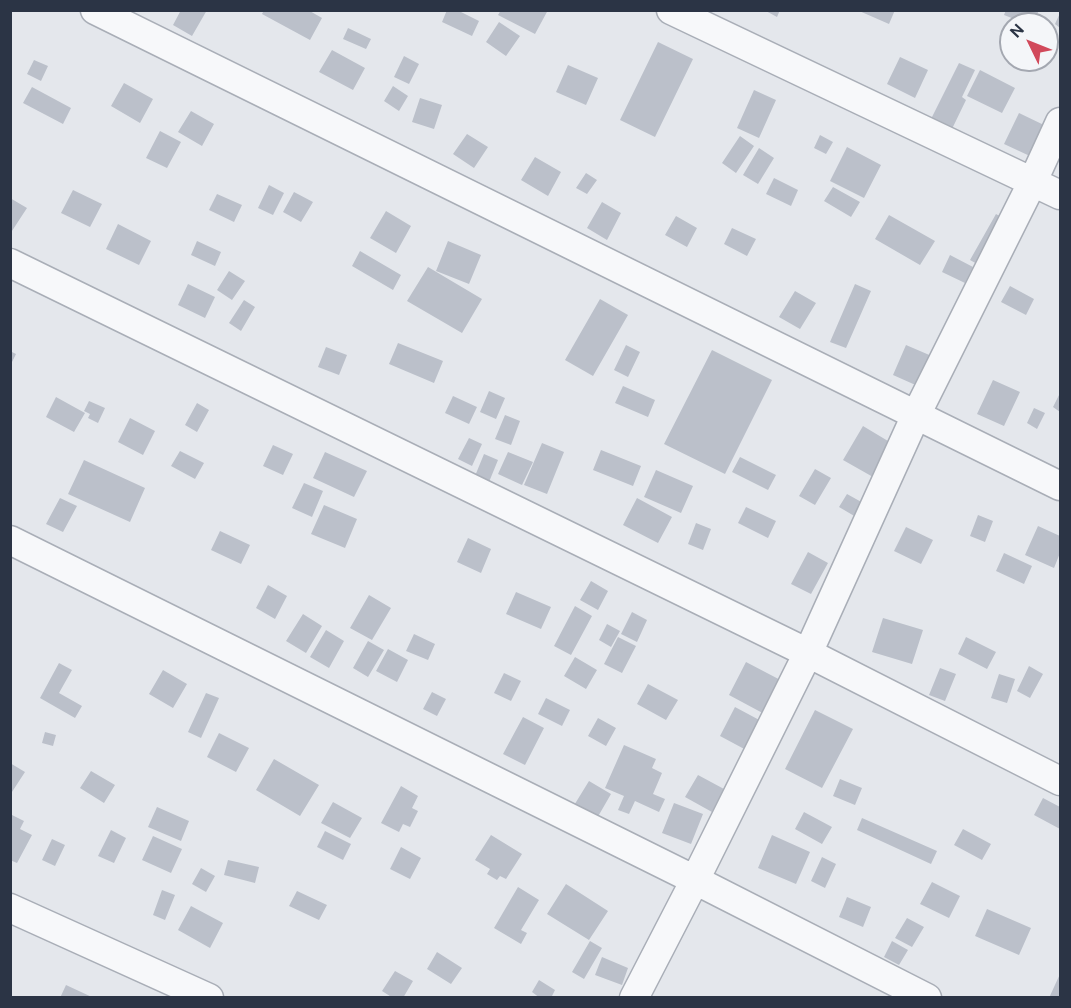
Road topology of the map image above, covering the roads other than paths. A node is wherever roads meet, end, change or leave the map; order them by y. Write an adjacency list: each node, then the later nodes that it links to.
1 (95, 10): 7 (street)
2 (671, 10): 4 (street)
3 (1060, 122): 4 (street)
4 (1033, 182): 5 (street); 7 (street)
5 (1060, 195)
6 (10, 263): 10 (street)
7 (916, 416): 8 (street); 10 (street)
8 (1060, 486)
9 (10, 540): 12 (street)
10 (807, 653): 11 (street); 12 (street)
11 (1060, 781)
12 (695, 880): 15 (street); 16 (street)
13 (10, 908): 14 (street)
14 (209, 998)
15 (634, 998)
16 (927, 998)

